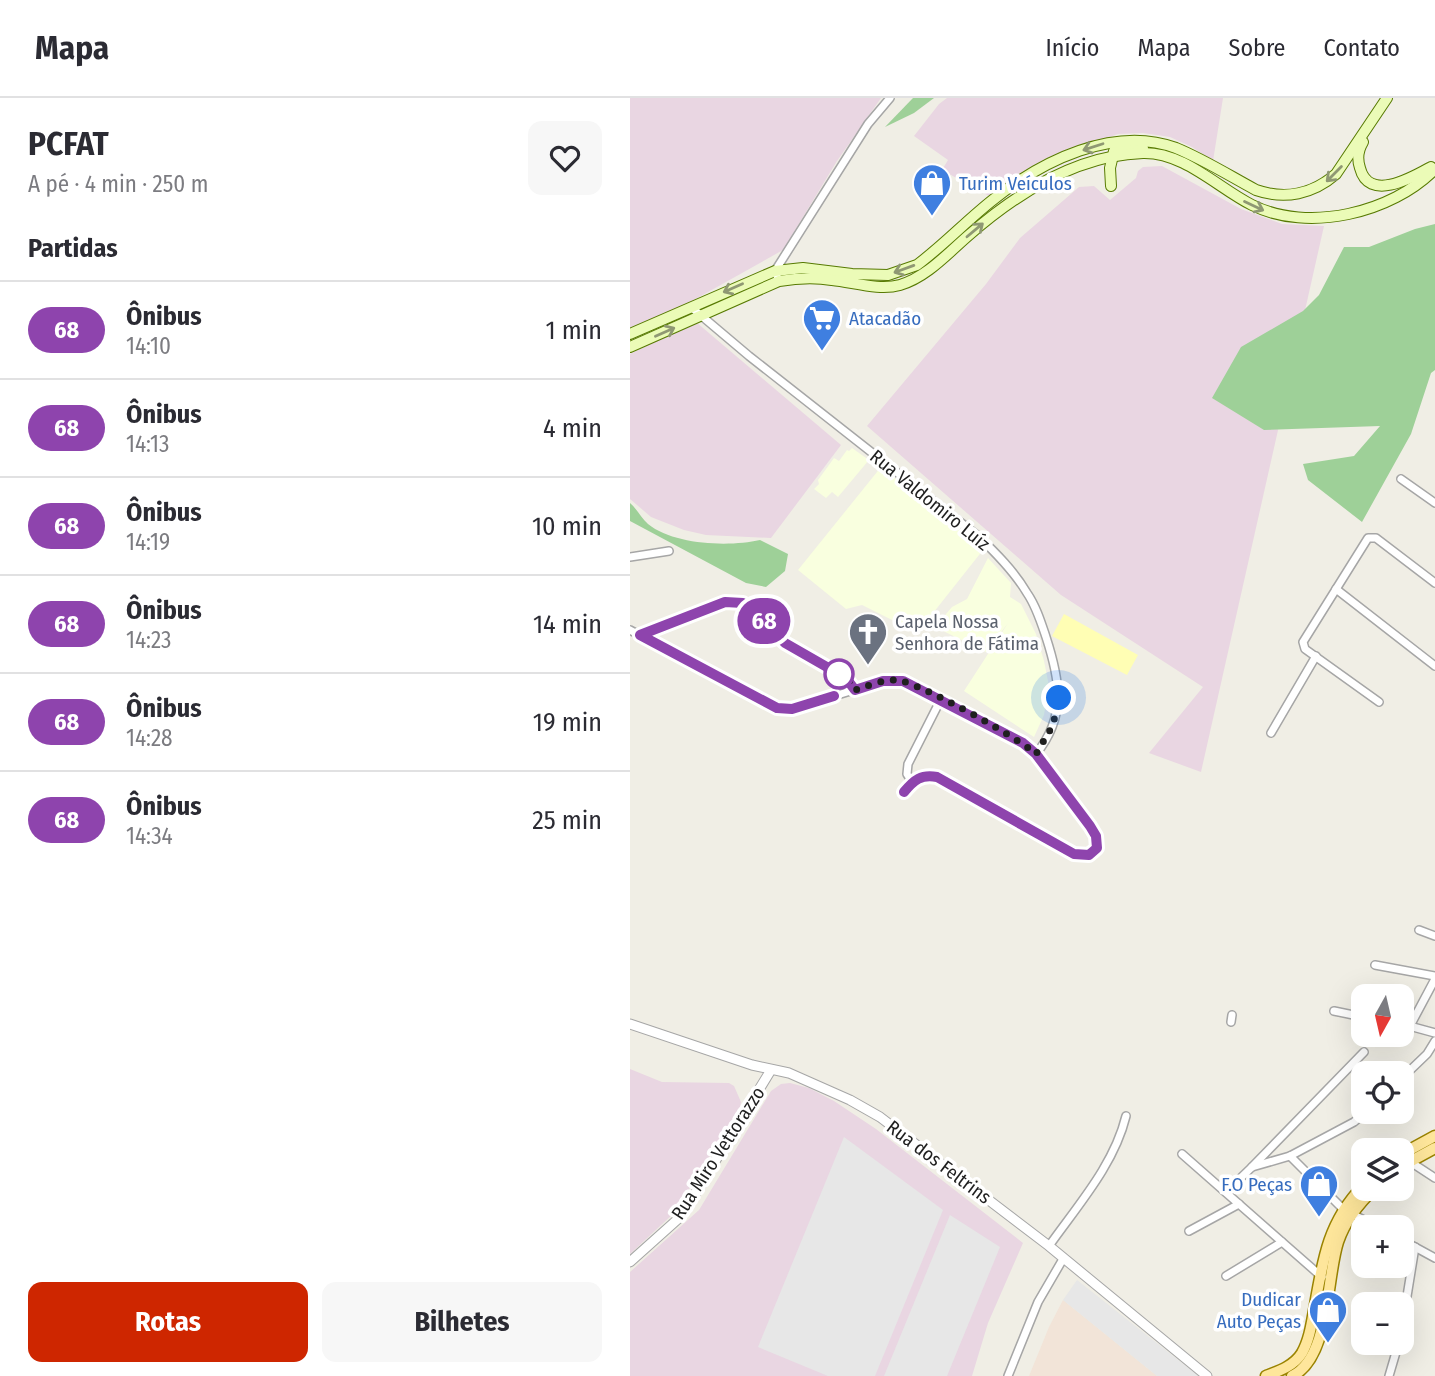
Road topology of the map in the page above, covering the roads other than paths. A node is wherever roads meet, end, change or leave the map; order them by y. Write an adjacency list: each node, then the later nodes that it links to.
1 (890, 98): 7 (street)
2 (1388, 98): 4 (main road, one-way to 4); 5 (main road)
3 (1111, 157): 4 (main road); 5 (main road, one-way to 5); 6 (main road); 7 (main road, one-way to 3)
4 (1205, 163): 7 (main road, one-way to 7)
5 (1435, 167)
6 (1111, 186)
7 (777, 276): 8 (main road, one-way to 8); 9 (main road)
8 (691, 307): 9 (street, Rua Valdomiro Luíz); 10 (main road)
9 (699, 316): 11 (main road, one-way to 9); 28 (street, Rua Valdomiro Luíz)
10 (630, 334)
11 (630, 347)
12 (1401, 479): 13 (street)
13 (1435, 503)
14 (669, 551): 15 (street)
15 (630, 557)
16 (1434, 582): 17 (street)
17 (1336, 590): 22 (street); 23 (street)
18 (665, 626): 20 (street); 21 (street); 24 (street)
19 (630, 630): 20 (street)
20 (640, 635): 21 (street)
21 (656, 643): 24 (street)
22 (1316, 656): 26 (street); 27 (street)
23 (1435, 666)
24 (855, 690): 25 (street)
25 (941, 699): 28 (street); 29 (street)
26 (1380, 702)
27 (1271, 733)
28 (1036, 754): 29 (street)
29 (912, 782): 30 (street)
30 (904, 792)
31 (1419, 930): 32 (street)
32 (1435, 936)
33 (1376, 965): 34 (street)
34 (1435, 977): 36 (street)
35 (1334, 1011): 37 (street)
36 (1414, 1012)
37 (1351, 1015)
38 (630, 1024): 44 (street, Rua dos Feltrins)
39 (1414, 1027): 40 (street)
40 (1435, 1033)
41 (1435, 1041): 43 (street)
42 (1364, 1052): 54 (street)
43 (1414, 1066)
44 (771, 1070): 64 (street, Rua dos Feltrins); 68 (street, Rua Miro Vettorazzo)
45 (1126, 1116): 64 (street)
46 (1351, 1124): 52 (street)
47 (1435, 1136): 49 (main road)
48 (1435, 1148): 51 (main road)
49 (1414, 1151)
50 (1182, 1154): 56 (street)
51 (1414, 1155)
52 (1290, 1156): 54 (street); 60 (street)
53 (1414, 1164): 55 (street)
54 (1252, 1167): 56 (street)
55 (1435, 1178)
56 (1226, 1192): 59 (street)
57 (1354, 1201): 60 (main road)
58 (1360, 1201): 60 (main road)
59 (1239, 1204): 62 (street); 63 (street)
60 (1348, 1211): 61 (street); 70 (main road)
61 (1355, 1215)
62 (1189, 1231)
63 (1282, 1242): 69 (street); 70 (street)
64 (1049, 1246): 67 (street, Rua dos Feltrins)
65 (1415, 1247): 66 (street); 71 (street)
66 (1435, 1258)
67 (1063, 1259): 74 (street); 75 (street, Rua dos Feltrins)
68 (630, 1262)
69 (1226, 1276)
70 (1324, 1278): 73 (main road)
71 (1408, 1292)
72 (1395, 1355): 77 (street)
73 (1293, 1373): 76 (main road)
74 (1008, 1376)
75 (1207, 1376)
76 (1266, 1376)
77 (1389, 1376)

